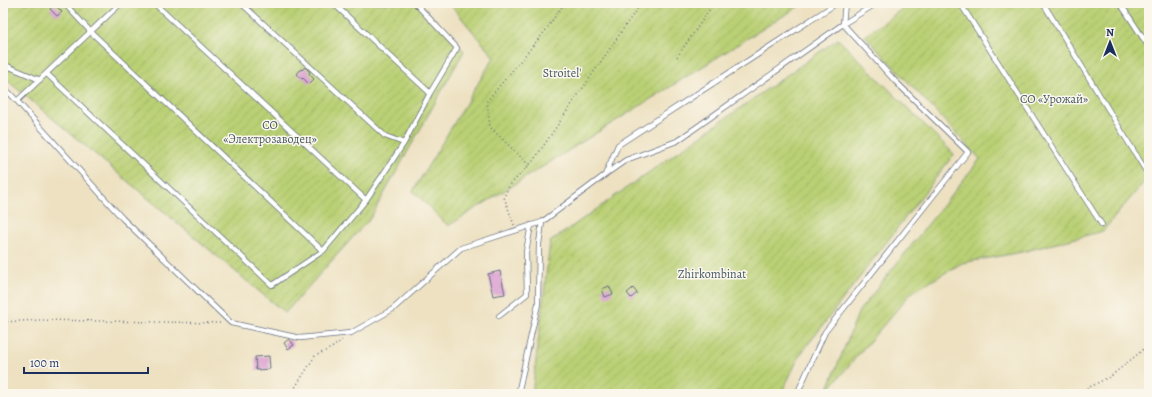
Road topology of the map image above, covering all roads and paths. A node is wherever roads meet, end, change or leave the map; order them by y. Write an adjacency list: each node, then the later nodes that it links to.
1 (64, 3): 17 (lane)
2 (121, 3): 17 (lane)
3 (154, 3): 30 (lane)
4 (241, 3): 26 (lane)
5 (333, 3): 24 (lane)
6 (415, 3): 24 (lane)
7 (564, 3): 27 (path)
8 (641, 3): 27 (path)
9 (714, 3): 19 (path)
10 (837, 3): 29 (lane)
11 (845, 3): 16 (lane)
12 (877, 3): 16 (lane)
13 (960, 3): 33 (lane)
14 (1042, 3): 28 (lane)
15 (1120, 3): 18 (lane)
16 (843, 24): 29 (lane); 43 (lane)
17 (90, 32): 21 (lane); 35 (lane)
18 (1149, 47)
19 (678, 57)
20 (3, 63): 22 (lane)
21 (47, 74): 22 (lane); 35 (lane)
22 (40, 80): 25 (lane)
23 (3, 86): 25 (lane)
24 (430, 93): 26 (lane)
25 (18, 101): 38 (lane)
26 (404, 143): 30 (lane)
27 (529, 165): 34 (path)
28 (1146, 171)
29 (605, 175): 31 (lane)
30 (366, 200): 35 (lane)
31 (542, 222): 32 (lane); 42 (lane)
32 (531, 225): 34 (lane); 36 (lane)
33 (1102, 225)
34 (516, 230): 39 (lane)
35 (323, 251)
36 (500, 316)
37 (3, 322): 38 (path)
38 (231, 323): 39 (lane)
39 (351, 333): 41 (path)
40 (1149, 346): 44 (path)
41 (291, 394)
42 (518, 394)
43 (797, 394)
44 (1076, 394)

